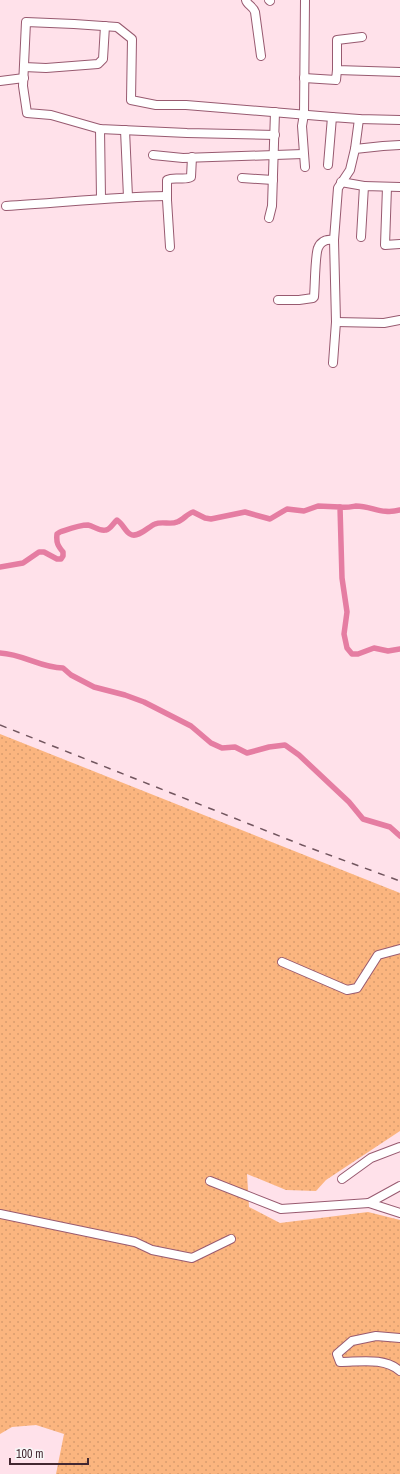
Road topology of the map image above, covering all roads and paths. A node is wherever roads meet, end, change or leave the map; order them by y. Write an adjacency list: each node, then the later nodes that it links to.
1 (246, 0): 5 (street)
2 (305, 0): 10 (street)
3 (105, 26): 6 (street); 6 (street); 12 (street)
4 (362, 37): 7 (street)
5 (261, 56)
6 (24, 67): 9 (street)
7 (338, 70): 8 (street); 10 (street)
8 (400, 72)
9 (24, 78): 11 (street); 17 (street)
10 (304, 78): 13 (street)
11 (0, 81)
12 (276, 112): 13 (street); 19 (street)
13 (304, 114): 14 (street); 22 (street)
14 (332, 117): 15 (street); 26 (street)
15 (359, 119): 16 (street); 21 (street)
16 (400, 120)
17 (100, 129): 18 (street); 36 (street)
18 (125, 130): 19 (street); 35 (street)
19 (275, 135): 24 (street)
20 (400, 145): 21 (street)
21 (355, 149): 30 (street)
22 (303, 154): 24 (street); 27 (street)
23 (154, 155): 25 (street)
24 (274, 155): 25 (street); 29 (street)
25 (192, 157): 34 (street)
26 (328, 165)
27 (305, 167)
28 (242, 178): 29 (street)
29 (273, 180): 38 (street)
30 (341, 182): 31 (street); 40 (street)
31 (364, 186): 32 (street); 39 (street)
32 (387, 187): 33 (street); 41 (street)
33 (400, 187)
34 (166, 196): 35 (street); 42 (street)
35 (128, 197): 36 (street)
36 (101, 198): 37 (street)
37 (6, 206)
38 (269, 218)
39 (361, 237)
40 (334, 240): 43 (street); 45 (street)
41 (400, 244)
42 (170, 247)
43 (278, 300)
44 (400, 320): 45 (street)
45 (336, 322): 46 (street)
46 (334, 363)
47 (400, 949): 48 (street)
48 (282, 962)
49 (400, 1146): 50 (street)
50 (342, 1179)
51 (210, 1181): 53 (street)
52 (400, 1186): 53 (street)
53 (368, 1203): 54 (street)
54 (400, 1213)
55 (0, 1214): 56 (street)
56 (231, 1239)
57 (400, 1338): 58 (street)
58 (400, 1370)

